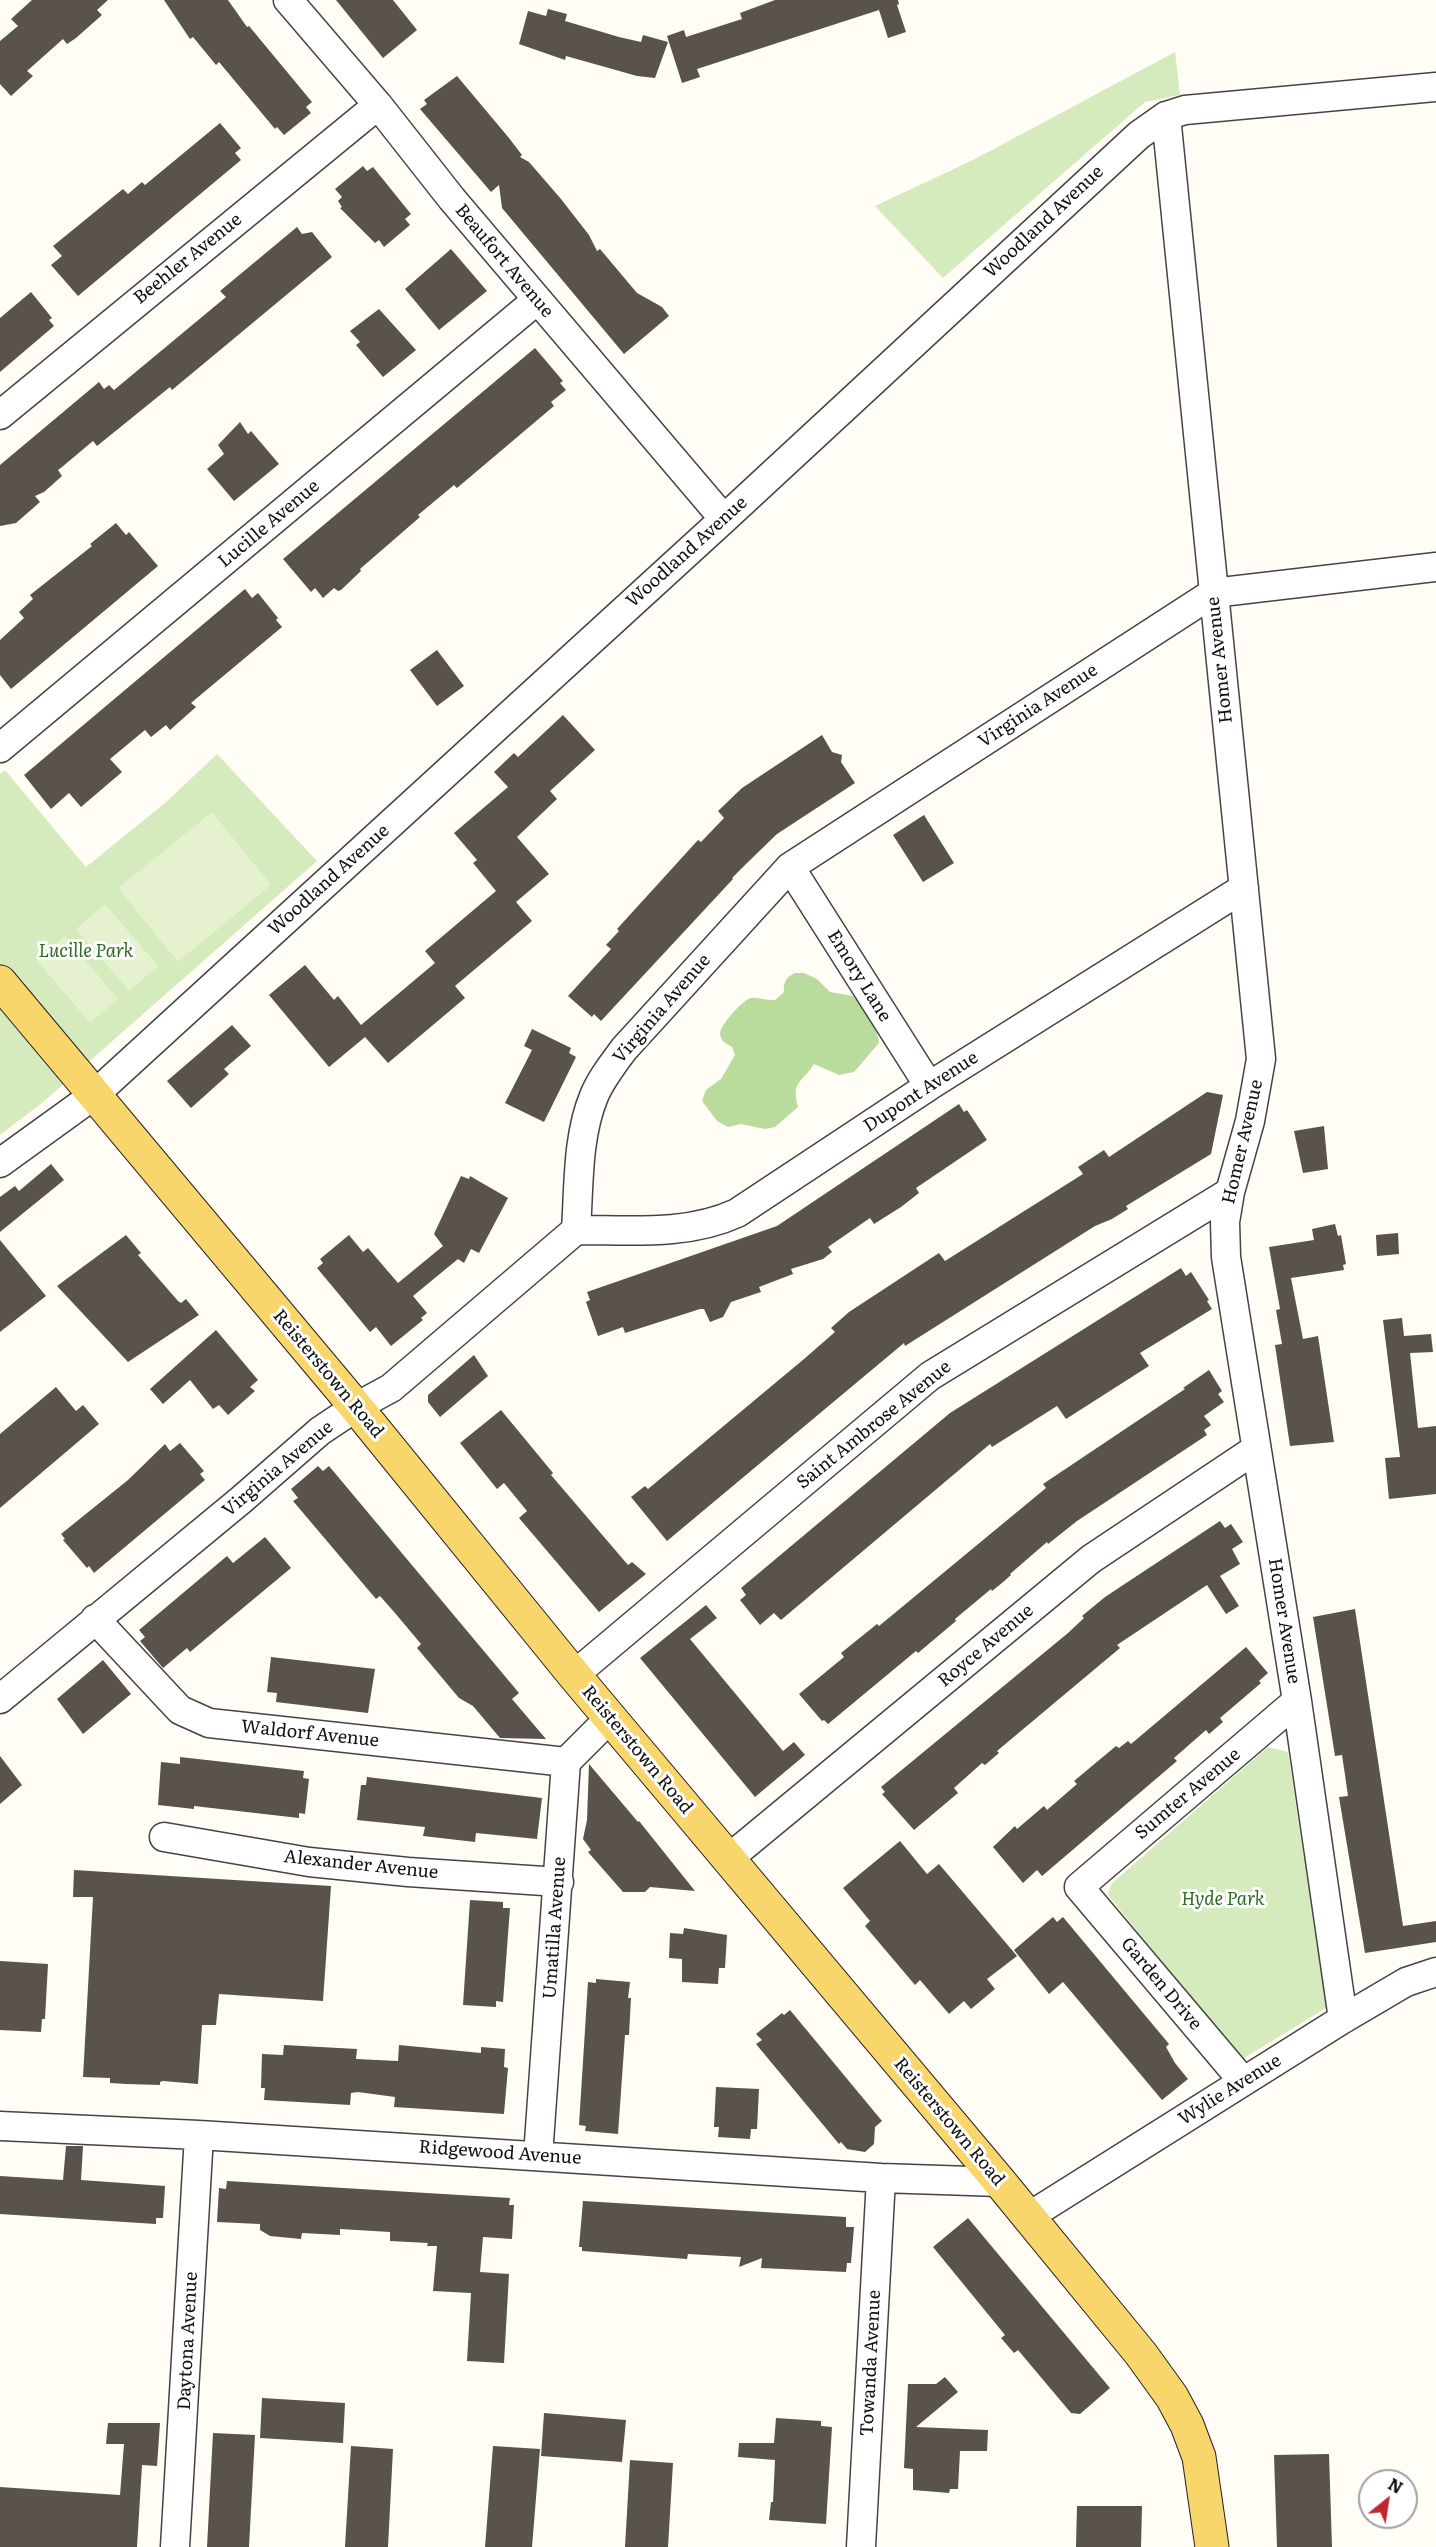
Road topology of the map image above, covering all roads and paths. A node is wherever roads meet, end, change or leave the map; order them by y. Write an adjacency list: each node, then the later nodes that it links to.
1 (288, 0): 3 (street, Beaufort Avenue)
2 (1436, 87): 4 (street, Woodland Avenue)
3 (378, 105): 5 (street, Beaufort Avenue); 6 (street, Beehler Avenue)
4 (1166, 116): 7 (street, Woodland Avenue); 9 (street, Homer Avenue)
5 (537, 300): 7 (street, Beaufort Avenue); 10 (street, Lucille Avenue)
6 (0, 415)
7 (724, 519): 15 (street, Woodland Avenue)
8 (1436, 567): 9 (street, Virginia Avenue)
9 (1213, 593): 11 (street, Virginia Avenue); 12 (street, Homer Avenue)
10 (0, 748)
11 (790, 867): 14 (street, Emory Lane); 18 (street, Virginia Avenue)
12 (1244, 888): 14 (street, Dupont Avenue); 17 (street, Homer Avenue)
13 (0, 982): 15 (main road, Reisterstown Road)
14 (929, 1086): 18 (street, Dupont Avenue)
15 (94, 1095): 16 (street, Woodland Avenue); 19 (main road, Reisterstown Road)
16 (0, 1163)
17 (1230, 1192): 20 (street, Homer Avenue); 22 (street, Saint Ambrose Avenue)
18 (576, 1230): 19 (street, Virginia Avenue)
19 (356, 1407): 21 (street, Virginia Avenue); 22 (main road, Reisterstown Road)
20 (1256, 1449): 24 (street, Homer Avenue); 28 (street, Royce Avenue)
21 (95, 1619): 23 (street, Virginia Avenue); 26 (street, Waldorf Avenue)
22 (574, 1675): 25 (main road, Reisterstown Road)
23 (0, 1699)
24 (1298, 1701): 30 (street, Sumter Avenue); 32 (street, Homer Avenue)
25 (610, 1718): 26 (street); 28 (main road, Reisterstown Road)
26 (566, 1762): 29 (street, Umatilla Avenue)
27 (164, 1837): 29 (street, Alexander Avenue)
28 (728, 1858): 38 (main road, Reisterstown Road)
29 (559, 1882): 36 (street, Umatilla Avenue)
30 (1079, 1887): 33 (street, Garden Drive)
31 (1436, 1972): 32 (street, Wylie Avenue)
32 (1343, 2019): 33 (street, Wylie Avenue)
33 (1243, 2081): 39 (street, Wylie Avenue)
34 (0, 2126): 35 (street, Ridgewood Avenue)
35 (199, 2135): 36 (street, Ridgewood Avenue); 40 (street, Daytona Avenue)
36 (538, 2156): 37 (street, Ridgewood Avenue)
37 (881, 2178): 38 (street, Ridgewood Avenue); 41 (street, Towanda Avenue)
38 (1000, 2182): 39 (main road, Reisterstown Road)
39 (1028, 2217): 42 (main road, Reisterstown Road)
40 (175, 2547)
41 (861, 2547)
42 (1212, 2547)

